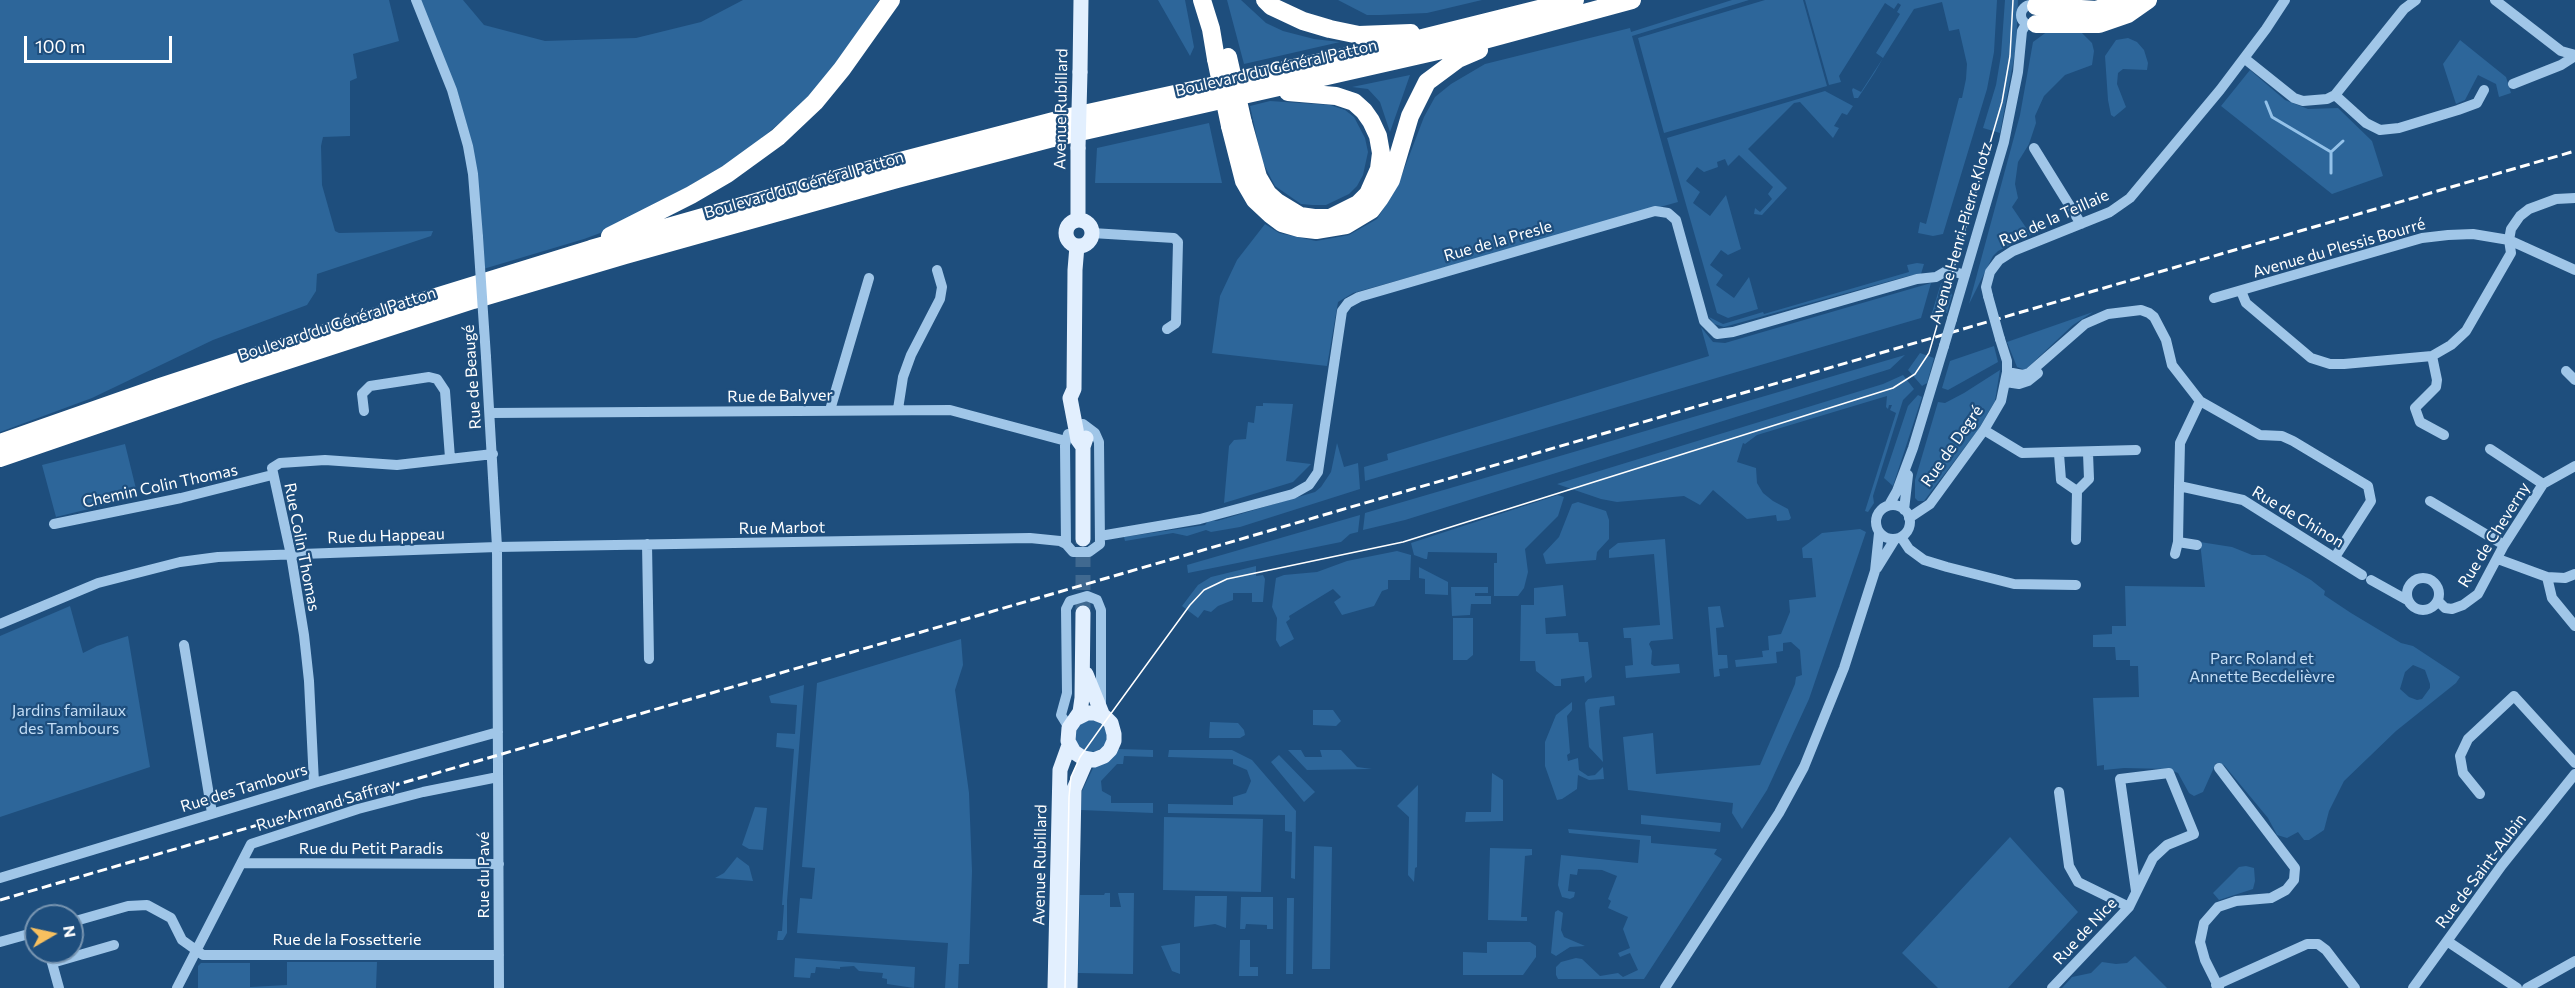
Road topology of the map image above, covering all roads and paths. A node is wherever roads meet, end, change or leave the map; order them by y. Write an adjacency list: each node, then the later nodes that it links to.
1 (416, 0): 49 (street, Rue de Beaugé, bridge)
2 (891, 0): 32 (highway)
3 (1081, 0): 27 (main road, Avenue Rubillard, bridge)
4 (1202, 0): 18 (highway)
5 (1214, 0): 18 (highway)
6 (1265, 0): 16 (highway)
7 (1575, 0): 16 (highway, Boulevard du Général Patton)
8 (1632, 0): 15 (highway, Boulevard du Général Patton)
9 (2126, 0): 14 (highway)
10 (2148, 0): 14 (highway)
11 (2285, 0): 19 (street, Rue de la Teillaie)
12 (2416, 0): 23 (street)
13 (2495, 0): 17 (street)
14 (2030, 12): 35 (street, Avenue Henri-Pierre Klotz)
15 (1542, 26): 22 (highway, Boulevard du Général Patton); 24 (highway)
16 (1452, 32): 32 (highway, Boulevard du Général Patton)
17 (2575, 56): 20 (street)
18 (1222, 58): 24 (highway, bridge)
19 (2244, 58): 23 (street); 28 (street, Rue de la Teillaie)
20 (2513, 84)
21 (2484, 90): 23 (street)
22 (1263, 91): 24 (highway); 61 (highway, Boulevard du Général Patton)
23 (2335, 95)
24 (1236, 124)
25 (2034, 148): 28 (street)
26 (2575, 198): 30 (street)
27 (1078, 220): 29 (main road); 31 (main road, Avenue Rubillard)
28 (2081, 225): 43 (street, Rue de la Teillaie, bridge)
29 (1092, 233): 31 (main road); 39 (street)
30 (2509, 240): 34 (street, Avenue du Plessis Bourré); 37 (street, Avenue du Plessis Bourré); 41 (street)
31 (1077, 246): 50 (main road, Avenue Rubillard)
32 (591, 249): 54 (highway, Boulevard du Général Patton)
33 (937, 270): 46 (street)
34 (2575, 270)
35 (1965, 275): 55 (street, Avenue Henri-Pierre Klotz, bridge); 73 (street, Rue de la Presle)
36 (869, 278): 47 (street)
37 (2241, 291): 38 (street, Avenue du Plessis Bourré); 41 (street)
38 (2214, 298)
39 (1167, 329)
40 (2052, 353): 43 (street); 43 (street); 45 (street)
41 (2432, 356): 52 (street)
42 (2566, 371): 44 (street)
43 (2007, 377): 51 (street, Rue de Degré)
44 (2575, 380)
45 (2199, 401): 66 (street); 85 (street)
46 (898, 409): 47 (street, Rue de Balyver); 53 (street, Rue de Balyver)
47 (830, 410): 49 (street, Rue de Balyver)
48 (364, 411): 62 (street)
49 (490, 413): 59 (street, Rue de Beaugé)
50 (1079, 424): 53 (street); 73 (street, Avenue Rubillard); 75 (main road, Avenue Rubillard)
51 (1984, 430): 60 (street); 70 (street, Rue de Degré)
52 (2444, 435)
53 (1066, 441): 79 (street)
54 (0, 443)
55 (1913, 448): 69 (street, Avenue Henri-Pierre Klotz); 70 (street, Avenue Henri-Pierre Klotz)
56 (2490, 449): 65 (street)
57 (2136, 450): 58 (street)
58 (2088, 453): 60 (street); 67 (street)
59 (493, 454): 62 (street, Rue Colin Thomas); 82 (street, Rue de Beaugé)
60 (2059, 454): 67 (street)
61 (0, 458)
62 (450, 458): 64 (street, Rue Colin Thomas)
63 (2575, 466): 65 (street, Rue de Cheverny)
64 (272, 475): 71 (street, Chemin Colin Thomas); 84 (street, Rue Colin Thomas)
65 (2543, 484): 81 (street, Rue de Cheverny)
66 (2179, 486): 77 (street); 85 (street, Rue de Chinon)
67 (2077, 490): 76 (street)
68 (2430, 501): 81 (street)
69 (1889, 505): 70 (street); 72 (street)
70 (1907, 514): 74 (street)
71 (54, 524)
72 (1879, 533): 74 (street); 87 (street)
73 (1100, 536): 79 (street)
74 (1898, 538): 87 (street); 91 (street)
75 (1083, 539)
76 (2076, 540)
77 (2178, 542): 80 (street); 83 (street)
78 (647, 544): 79 (street, Rue Marbot); 82 (street, Rue Marbot); 99 (street)
79 (1066, 544)
80 (2197, 545)
81 (2504, 545): 86 (street, Rue de Cheverny)
82 (497, 547): 84 (street, Rue du Happeau); 102 (street, Rue de Beaugé)
83 (2175, 554)
84 (291, 555): 95 (street, Rue du Happeau); 110 (street, Rue Colin Thomas)
85 (2335, 557): 89 (street, Rue de Chinon)
86 (2498, 559): 90 (street); 93 (street, Rue de Cheverny)
87 (1875, 571): 135 (street)
88 (2575, 574): 90 (street)
89 (2367, 577): 92 (street, Rue de Cheverny)
90 (2547, 577): 96 (street)
91 (2076, 585)
92 (2407, 600): 93 (street, Rue de Cheverny); 93 (street, Rue de Cheverny)
93 (2438, 601)
94 (1083, 613): 98 (main road, Avenue Rubillard)
95 (0, 624)
96 (2575, 626)
97 (184, 645): 113 (street)
98 (1083, 657): 100 (main road, Avenue Rubillard); 101 (main road, Avenue Rubillard)
99 (649, 659)
100 (1102, 713): 101 (main road); 101 (street, Avenue Rubillard); 104 (main road, Avenue Rubillard)
101 (1073, 723): 103 (main road, Avenue Rubillard)
102 (498, 732): 105 (street, Rue de Beaugé); 110 (street, Rue des Tambours)
103 (1069, 745): 104 (main road); 133 (main road, Avenue Rubillard)
104 (1087, 759): 134 (main road, Avenue Rubillard)
105 (498, 761): 109 (street, Rue du Pavé)
106 (2575, 763): 112 (street)
107 (2219, 768): 129 (street)
108 (2575, 774): 121 (street, Rue de Saint-Aubin)
109 (498, 777): 114 (street, Rue Armand Saffray); 115 (street, Rue du Pavé)
110 (314, 783): 113 (street, Rue des Tambours)
111 (2059, 792): 118 (street)
112 (2480, 794)
113 (212, 813): 116 (street, Rue des Tambours)
114 (243, 863): 115 (street, Rue du Petit Paradis); 124 (street, Rue Armand Saffray)
115 (499, 864): 126 (street, Rue du Pavé)
116 (0, 878)
117 (2136, 891): 117 (street, Rue de Nice); 118 (street, Rue de Nice)
118 (2129, 907): 136 (street, Rue de Nice)
119 (84, 919): 124 (street)
120 (24, 935): 122 (street)
121 (2447, 941): 138 (street, Rue de Saint-Aubin); 139 (street)
122 (0, 942)
123 (114, 945): 125 (street)
124 (197, 950): 126 (street, Rue de la Fossetterie); 131 (street, Rue Armand Saffray)
125 (84, 951)
126 (499, 955): 132 (street, Rue du Pavé)
127 (2575, 961): 140 (street)
128 (52, 964): 130 (street)
129 (2217, 986): 137 (street)
130 (59, 988)
131 (177, 988)
132 (499, 988)
133 (1055, 988)
134 (1070, 988)
135 (1665, 988)
136 (2052, 988)
137 (2355, 988)
138 (2413, 988)
139 (2517, 988)
140 (2527, 988)

